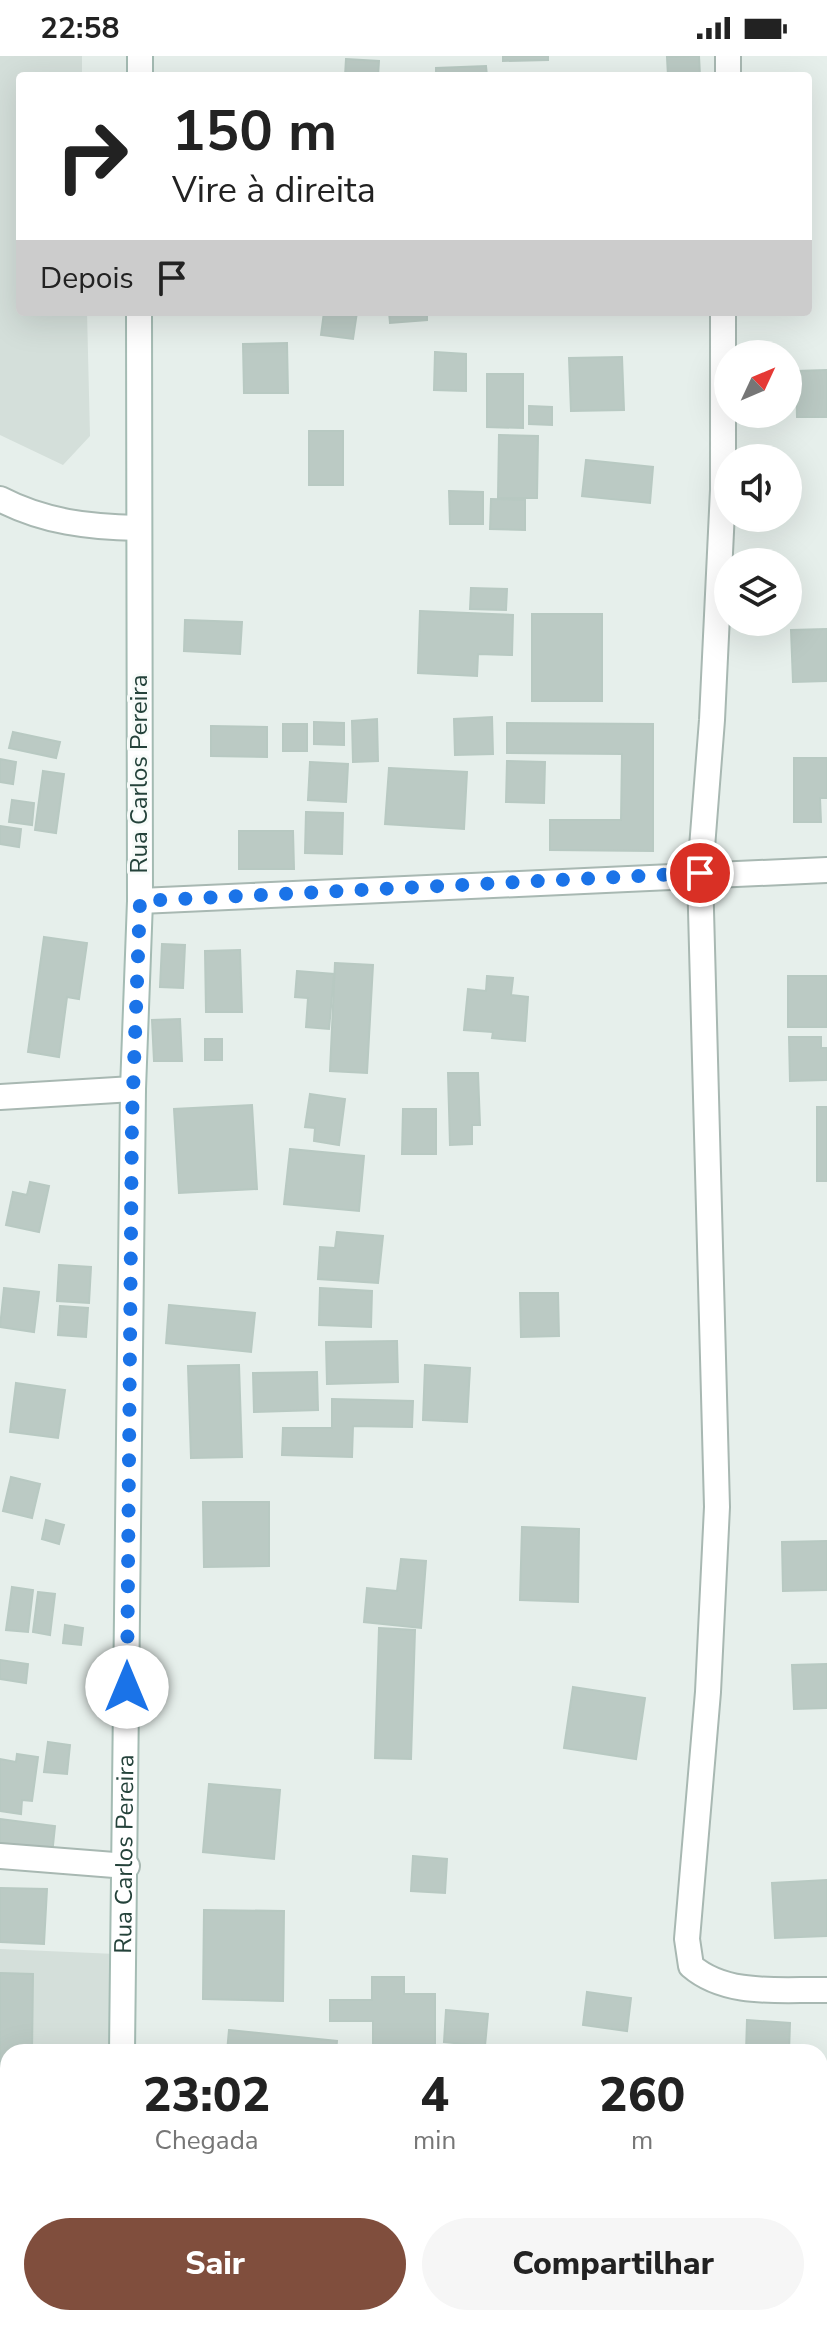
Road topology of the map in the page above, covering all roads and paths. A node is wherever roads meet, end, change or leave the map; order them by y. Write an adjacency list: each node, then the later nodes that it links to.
1 (139, 316): 4 (street, Rua Carlos Pereira)
2 (723, 316): 6 (street)
3 (0, 499): 4 (street)
4 (138, 528): 7 (street, Rua Carlos Pereira)
5 (827, 870): 6 (street)
6 (700, 873): 7 (street); 12 (street)
7 (140, 901): 8 (street, Rua Carlos Pereira)
8 (133, 1089): 9 (street); 11 (street, Rua Carlos Pereira)
9 (0, 1097)
10 (0, 1856): 11 (street)
11 (127, 1866): 13 (street, Rua Carlos Pereira)
12 (827, 1990)
13 (122, 2044)

